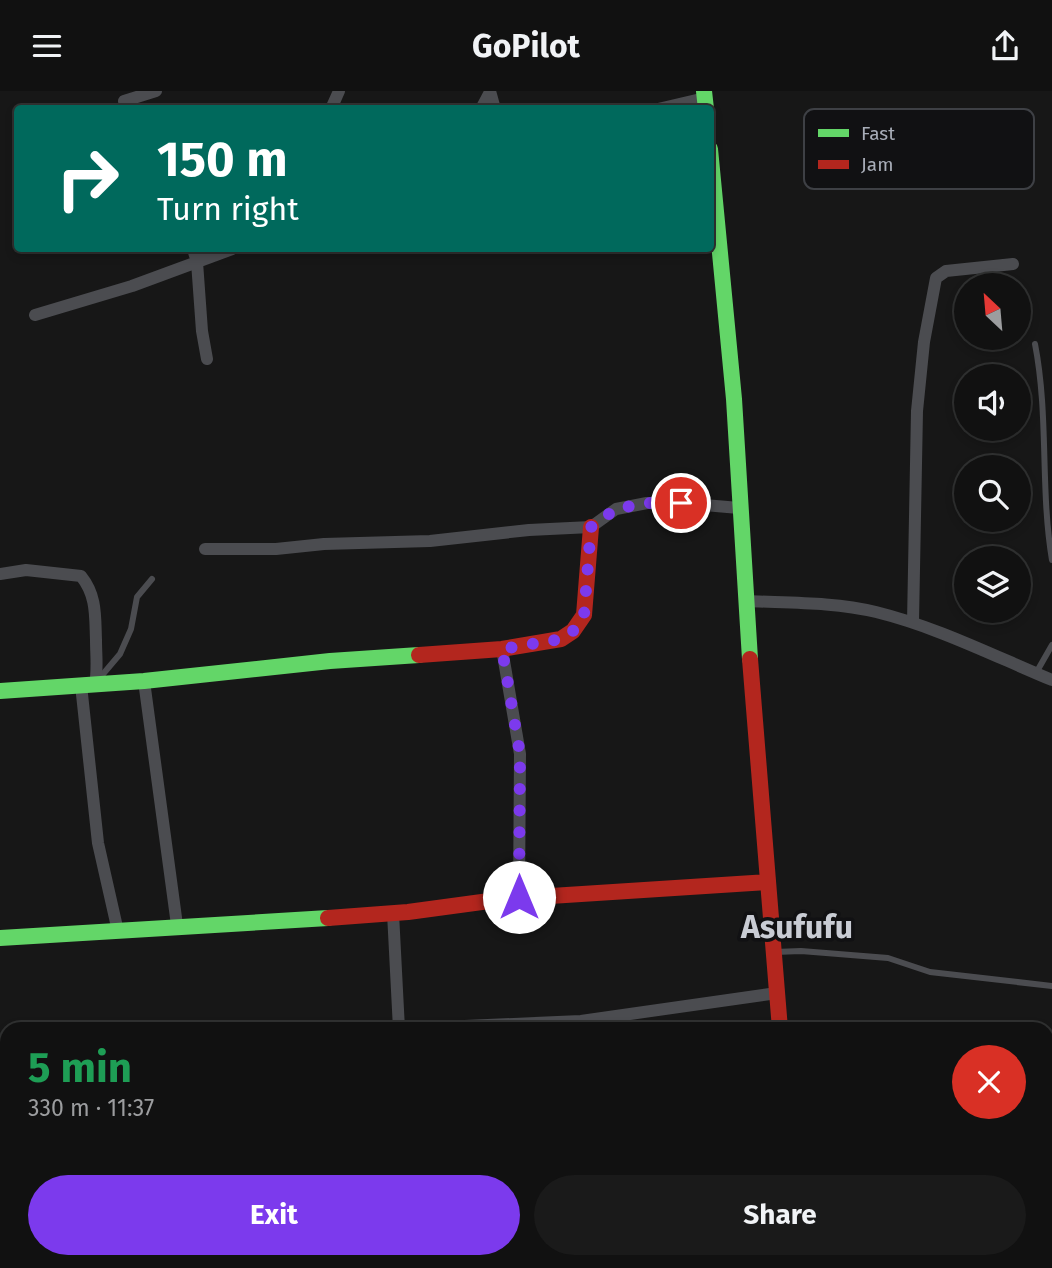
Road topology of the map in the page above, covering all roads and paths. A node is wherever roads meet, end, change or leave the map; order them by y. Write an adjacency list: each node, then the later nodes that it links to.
1 (156, 91): 3 (street)
2 (705, 99): 4 (street)
3 (124, 100)
4 (677, 105)
5 (714, 191): 13 (main road)
6 (194, 252): 8 (street)
7 (224, 252): 8 (street)
8 (197, 262): 10 (street); 12 (street)
9 (1013, 264): 20 (street)
10 (35, 315)
11 (1035, 344): 16 (lane)
12 (207, 359)
13 (739, 508): 14 (street); 19 (main road)
14 (591, 527): 15 (street); 22 (main road)
15 (205, 549)
16 (1052, 560)
17 (0, 574): 26 (street)
18 (152, 579): 26 (lane)
19 (747, 601): 20 (street); 28 (main road)
20 (913, 622): 23 (street)
21 (1052, 645): 23 (lane)
22 (502, 649): 25 (main road); 29 (street)
23 (1036, 673): 24 (street)
24 (1052, 680)
25 (144, 681): 26 (main road); 31 (street)
26 (88, 685): 27 (main road); 32 (street)
27 (0, 691)
28 (768, 882): 29 (main road); 34 (main road)
29 (519, 897): 30 (main road)
30 (393, 913): 31 (main road); 37 (street)
31 (177, 925): 32 (main road)
32 (117, 927): 33 (main road)
33 (0, 938)
34 (774, 952): 35 (lane); 36 (main road)
35 (1052, 986)
36 (778, 993): 38 (street); 39 (main road)
37 (398, 1022)
38 (599, 1022)
39 (779, 1022)

